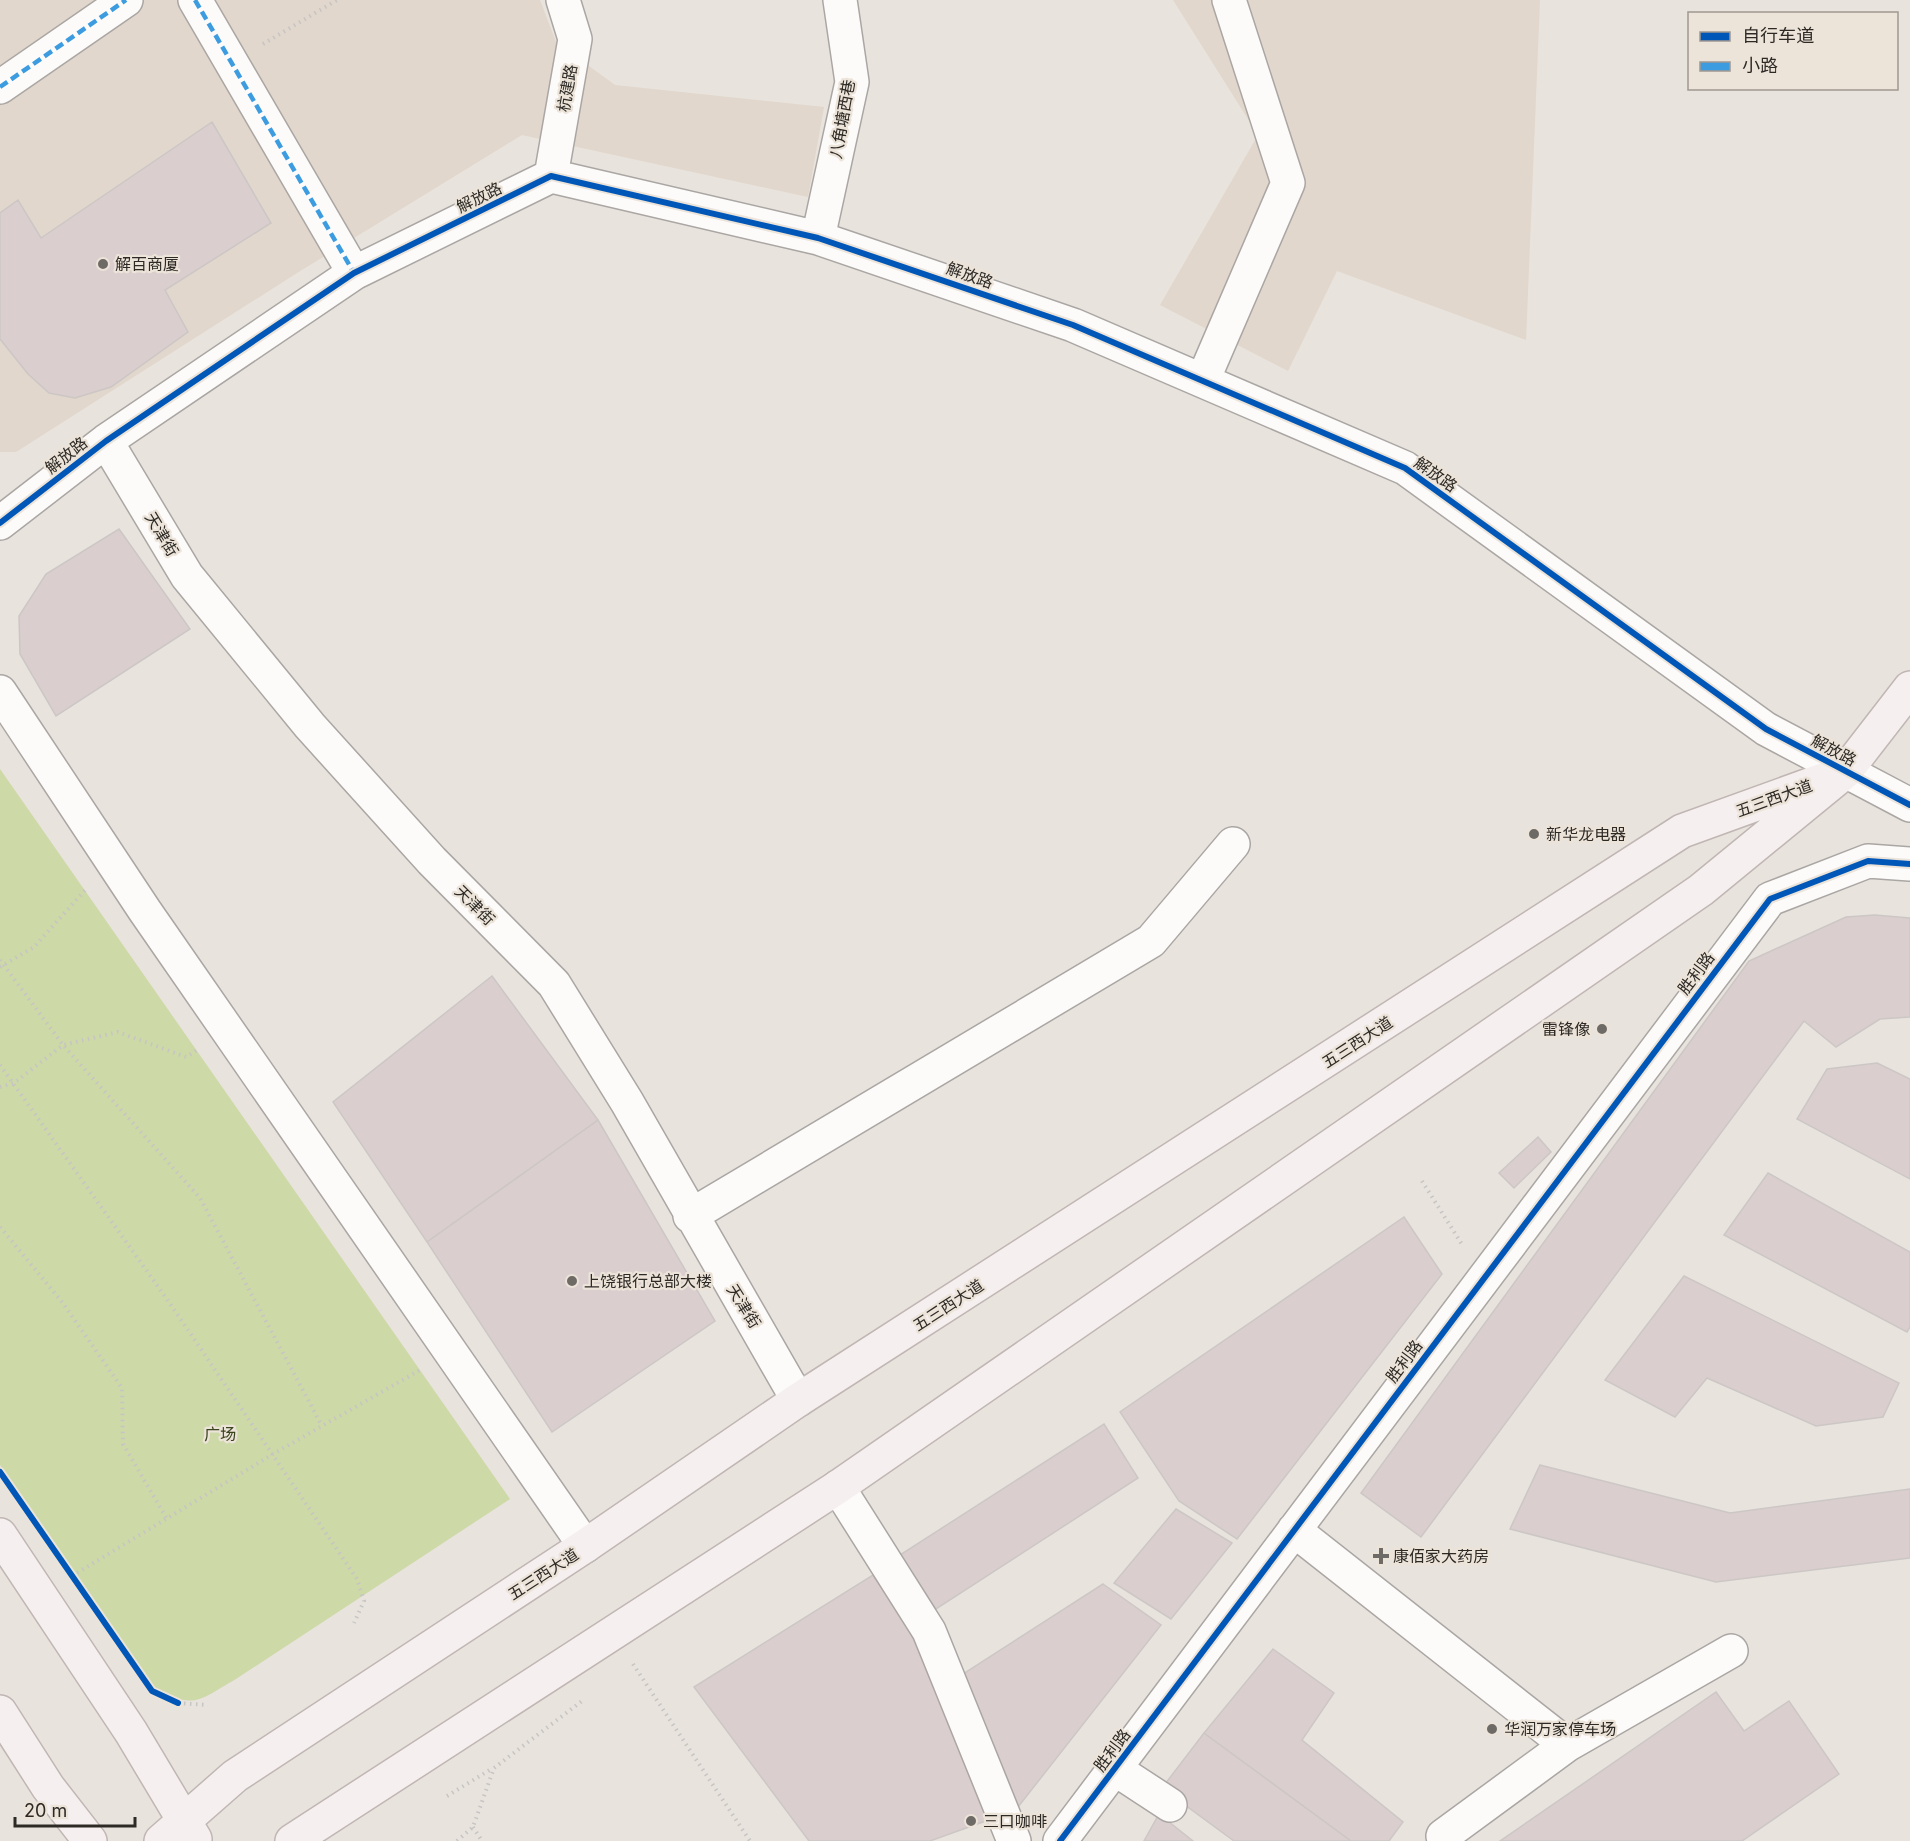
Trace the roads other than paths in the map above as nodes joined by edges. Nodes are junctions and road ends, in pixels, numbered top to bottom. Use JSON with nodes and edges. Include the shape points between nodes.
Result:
{"nodes":[{"id":1,"x":126,"y":0,"type":"edge"},
{"id":2,"x":195,"y":0,"type":"edge"},
{"id":3,"x":563,"y":0,"type":"edge"},
{"id":4,"x":840,"y":0,"type":"edge"},
{"id":5,"x":1229,"y":0,"type":"edge"},
{"id":6,"x":0,"y":87,"type":"edge"},
{"id":7,"x":551,"y":176,"type":"junction"},
{"id":8,"x":818,"y":238,"type":"junction"},
{"id":9,"x":354,"y":273,"type":"junction"},
{"id":10,"x":1203,"y":381,"type":"junction"},
{"id":11,"x":106,"y":441,"type":"junction"},
{"id":12,"x":0,"y":523,"type":"edge"},
{"id":13,"x":1910,"y":688,"type":"edge"},
{"id":14,"x":0,"y":692,"type":"edge"},
{"id":15,"x":1845,"y":772,"type":"junction"},
{"id":16,"x":1910,"y":805,"type":"edge"},
{"id":17,"x":1233,"y":844,"type":"dead end"},
{"id":18,"x":1910,"y":864,"type":"edge"},
{"id":19,"x":690,"y":1216,"type":"junction"},
{"id":20,"x":798,"y":1400,"type":"junction"},
{"id":21,"x":838,"y":1487,"type":"junction"},
{"id":22,"x":1294,"y":1530,"type":"junction"},
{"id":23,"x":0,"y":1535,"type":"edge"},
{"id":24,"x":585,"y":1546,"type":"junction"},
{"id":25,"x":1731,"y":1651,"type":"dead end"},
{"id":26,"x":0,"y":1712,"type":"edge"},
{"id":27,"x":1568,"y":1745,"type":"junction"},
{"id":28,"x":1115,"y":1769,"type":"junction"},
{"id":29,"x":1170,"y":1805,"type":"dead end"},
{"id":30,"x":181,"y":1834,"type":"edge"},
{"id":31,"x":1443,"y":1836,"type":"dead end"},
{"id":32,"x":90,"y":1841,"type":"edge"},
{"id":33,"x":292,"y":1841,"type":"edge"},
{"id":34,"x":1014,"y":1841,"type":"edge"},
{"id":35,"x":1060,"y":1841,"type":"edge"}],
"edges":[{"from":1,"to":6,"type":"street"},
{"from":2,"to":9,"type":"street"},
{"from":3,"to":7,"type":"street","name":"杭建路","via":[[575,39]]},
{"from":4,"to":8,"type":"street","name":"八角塘西巷","via":[[852,82]]},
{"from":5,"to":10,"type":"street","via":[[1288,183]]},
{"from":7,"to":8,"type":"street","name":"解放路"},
{"from":7,"to":9,"type":"street","name":"解放路"},
{"from":8,"to":10,"type":"street","name":"解放路","via":[[1073,324]]},
{"from":9,"to":11,"type":"street","name":"解放路"},
{"from":10,"to":15,"type":"street","name":"解放路","via":[[1405,468],[1766,729]]},
{"from":11,"to":12,"type":"street","name":"解放路"},
{"from":11,"to":19,"type":"street","name":"天津街","via":[[187,576],[295,708],[432,861],[554,984],[627,1102]]},
{"from":13,"to":15,"type":"main road"},
{"from":14,"to":24,"type":"street","via":[[109,857]]},
{"from":15,"to":16,"type":"street","name":"解放路"},
{"from":15,"to":20,"type":"main road","name":"五三西大道","via":[[1682,831]]},
{"from":15,"to":21,"type":"main road","name":"五三西大道","via":[[1701,890]]},
{"from":17,"to":19,"type":"street","via":[[1151,941]]},
{"from":18,"to":22,"type":"street","name":"胜利路","via":[[1868,861],[1770,899]]},
{"from":19,"to":20,"type":"street","name":"天津街"},
{"from":20,"to":24,"type":"main road","name":"五三西大道"},
{"from":21,"to":33,"type":"main road","name":"五三西大道"},
{"from":21,"to":34,"type":"street","via":[[929,1631]]},
{"from":22,"to":27,"type":"street"},
{"from":22,"to":28,"type":"street","name":"胜利路"},
{"from":23,"to":30,"type":"main road","via":[[131,1732]]},
{"from":24,"to":30,"type":"main road","name":"五三西大道","via":[[235,1776]]},
{"from":25,"to":27,"type":"street"},
{"from":26,"to":32,"type":"main road","via":[[48,1787]]},
{"from":27,"to":31,"type":"street"},
{"from":28,"to":29,"type":"street"},
{"from":28,"to":35,"type":"street","name":"胜利路"}]}
